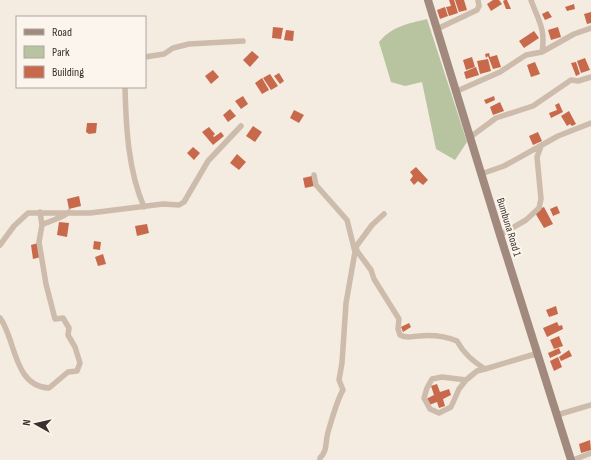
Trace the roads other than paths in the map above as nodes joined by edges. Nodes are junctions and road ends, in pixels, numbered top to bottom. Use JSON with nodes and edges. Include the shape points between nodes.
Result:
{"nodes":[{"id":1,"x":428,"y":0,"type":"edge"},
{"id":2,"x":478,"y":0,"type":"edge"},
{"id":3,"x":531,"y":0,"type":"edge"},
{"id":4,"x":591,"y":28,"type":"edge"},
{"id":5,"x":436,"y":29,"type":"junction"},
{"id":6,"x":243,"y":41,"type":"dead end"},
{"id":7,"x":542,"y":52,"type":"junction"},
{"id":8,"x":146,"y":57,"type":"edge"},
{"id":9,"x":591,"y":77,"type":"edge"},
{"id":10,"x":125,"y":88,"type":"edge"},
{"id":11,"x":455,"y":92,"type":"junction"},
{"id":12,"x":591,"y":123,"type":"edge"},
{"id":13,"x":241,"y":126,"type":"dead end"},
{"id":14,"x":581,"y":127,"type":"junction"},
{"id":15,"x":591,"y":130,"type":"edge"},
{"id":16,"x":470,"y":138,"type":"junction"},
{"id":17,"x":541,"y":146,"type":"junction"},
{"id":18,"x":314,"y":174,"type":"dead end"},
{"id":19,"x":481,"y":174,"type":"junction"},
{"id":20,"x":144,"y":207,"type":"junction"},
{"id":21,"x":40,"y":212,"type":"junction"},
{"id":22,"x":69,"y":212,"type":"junction"},
{"id":23,"x":384,"y":214,"type":"dead end"},
{"id":24,"x":42,"y":225,"type":"junction"},
{"id":25,"x":500,"y":235,"type":"junction"},
{"id":26,"x":0,"y":245,"type":"edge"},
{"id":27,"x":356,"y":246,"type":"junction"},
{"id":28,"x":355,"y":252,"type":"junction"},
{"id":29,"x":0,"y":318,"type":"edge"},
{"id":30,"x":538,"y":357,"type":"junction"},
{"id":31,"x":485,"y":369,"type":"junction"},
{"id":32,"x":466,"y":380,"type":"junction"},
{"id":33,"x":591,"y":405,"type":"edge"},
{"id":34,"x":557,"y":415,"type":"junction"},
{"id":35,"x":591,"y":452,"type":"edge"},
{"id":36,"x":320,"y":460,"type":"edge"},
{"id":37,"x":572,"y":460,"type":"edge"}],
"edges":[{"from":1,"to":5,"type":"main road","name":"Bumbuna Road 1"},
{"from":2,"to":5,"type":"street","via":[[477,10]]},
{"from":3,"to":7,"type":"street","via":[[542,26]]},
{"from":4,"to":7,"type":"street","via":[[574,34]]},
{"from":5,"to":11,"type":"main road","name":"Bumbuna Road 1"},
{"from":6,"to":8,"type":"street","via":[[189,44],[173,48],[164,54]]},
{"from":7,"to":11,"type":"street","via":[[526,55],[500,72]]},
{"from":9,"to":16,"type":"street","via":[[571,80],[533,106],[496,118]]},
{"from":10,"to":20,"type":"street","via":[[129,150]]},
{"from":11,"to":16,"type":"main road","name":"Bumbuna Road 1"},
{"from":12,"to":14,"type":"street"},
{"from":13,"to":20,"type":"street","via":[[208,161],[184,202],[179,205]]},
{"from":14,"to":15,"type":"street"},
{"from":14,"to":17,"type":"street"},
{"from":16,"to":19,"type":"main road","name":"Bumbuna Road 1"},
{"from":17,"to":19,"type":"street","via":[[504,166]]},
{"from":17,"to":25,"type":"street","via":[[537,157],[541,199],[539,208],[526,220]]},
{"from":18,"to":28,"type":"street","via":[[316,185],[347,220]]},
{"from":19,"to":25,"type":"main road","name":"Bumbuna Road 1"},
{"from":20,"to":22,"type":"street","via":[[90,213]]},
{"from":21,"to":22,"type":"street"},
{"from":21,"to":24,"type":"street"},
{"from":21,"to":26,"type":"street","via":[[28,213]]},
{"from":22,"to":24,"type":"street"},
{"from":23,"to":27,"type":"street"},
{"from":24,"to":29,"type":"street","via":[[39,242],[46,284],[55,319],[62,318],[69,328],[68,335],[80,363],[77,371],[68,372],[50,388],[36,385],[19,366],[16,352]]},
{"from":25,"to":30,"type":"main road","name":"Bumbuna Road 1"},
{"from":27,"to":28,"type":"street"},
{"from":27,"to":31,"type":"street","via":[[399,319],[400,335],[406,338],[448,337],[457,341],[470,359]]},
{"from":28,"to":36,"type":"street","via":[[346,303],[339,380],[343,390],[338,397],[325,452]]},
{"from":30,"to":31,"type":"street","via":[[535,354]]},
{"from":30,"to":34,"type":"main road","name":"Bumbuna Road 1"},
{"from":31,"to":32,"type":"street","via":[[477,371]]},
{"from":32,"to":32,"type":"street","via":[[451,407],[439,413],[430,409],[424,398],[432,379],[442,377]]},
{"from":33,"to":34,"type":"street"},
{"from":34,"to":37,"type":"main road","name":"Bumbuna Road 1"},
{"from":35,"to":37,"type":"street"}]}
